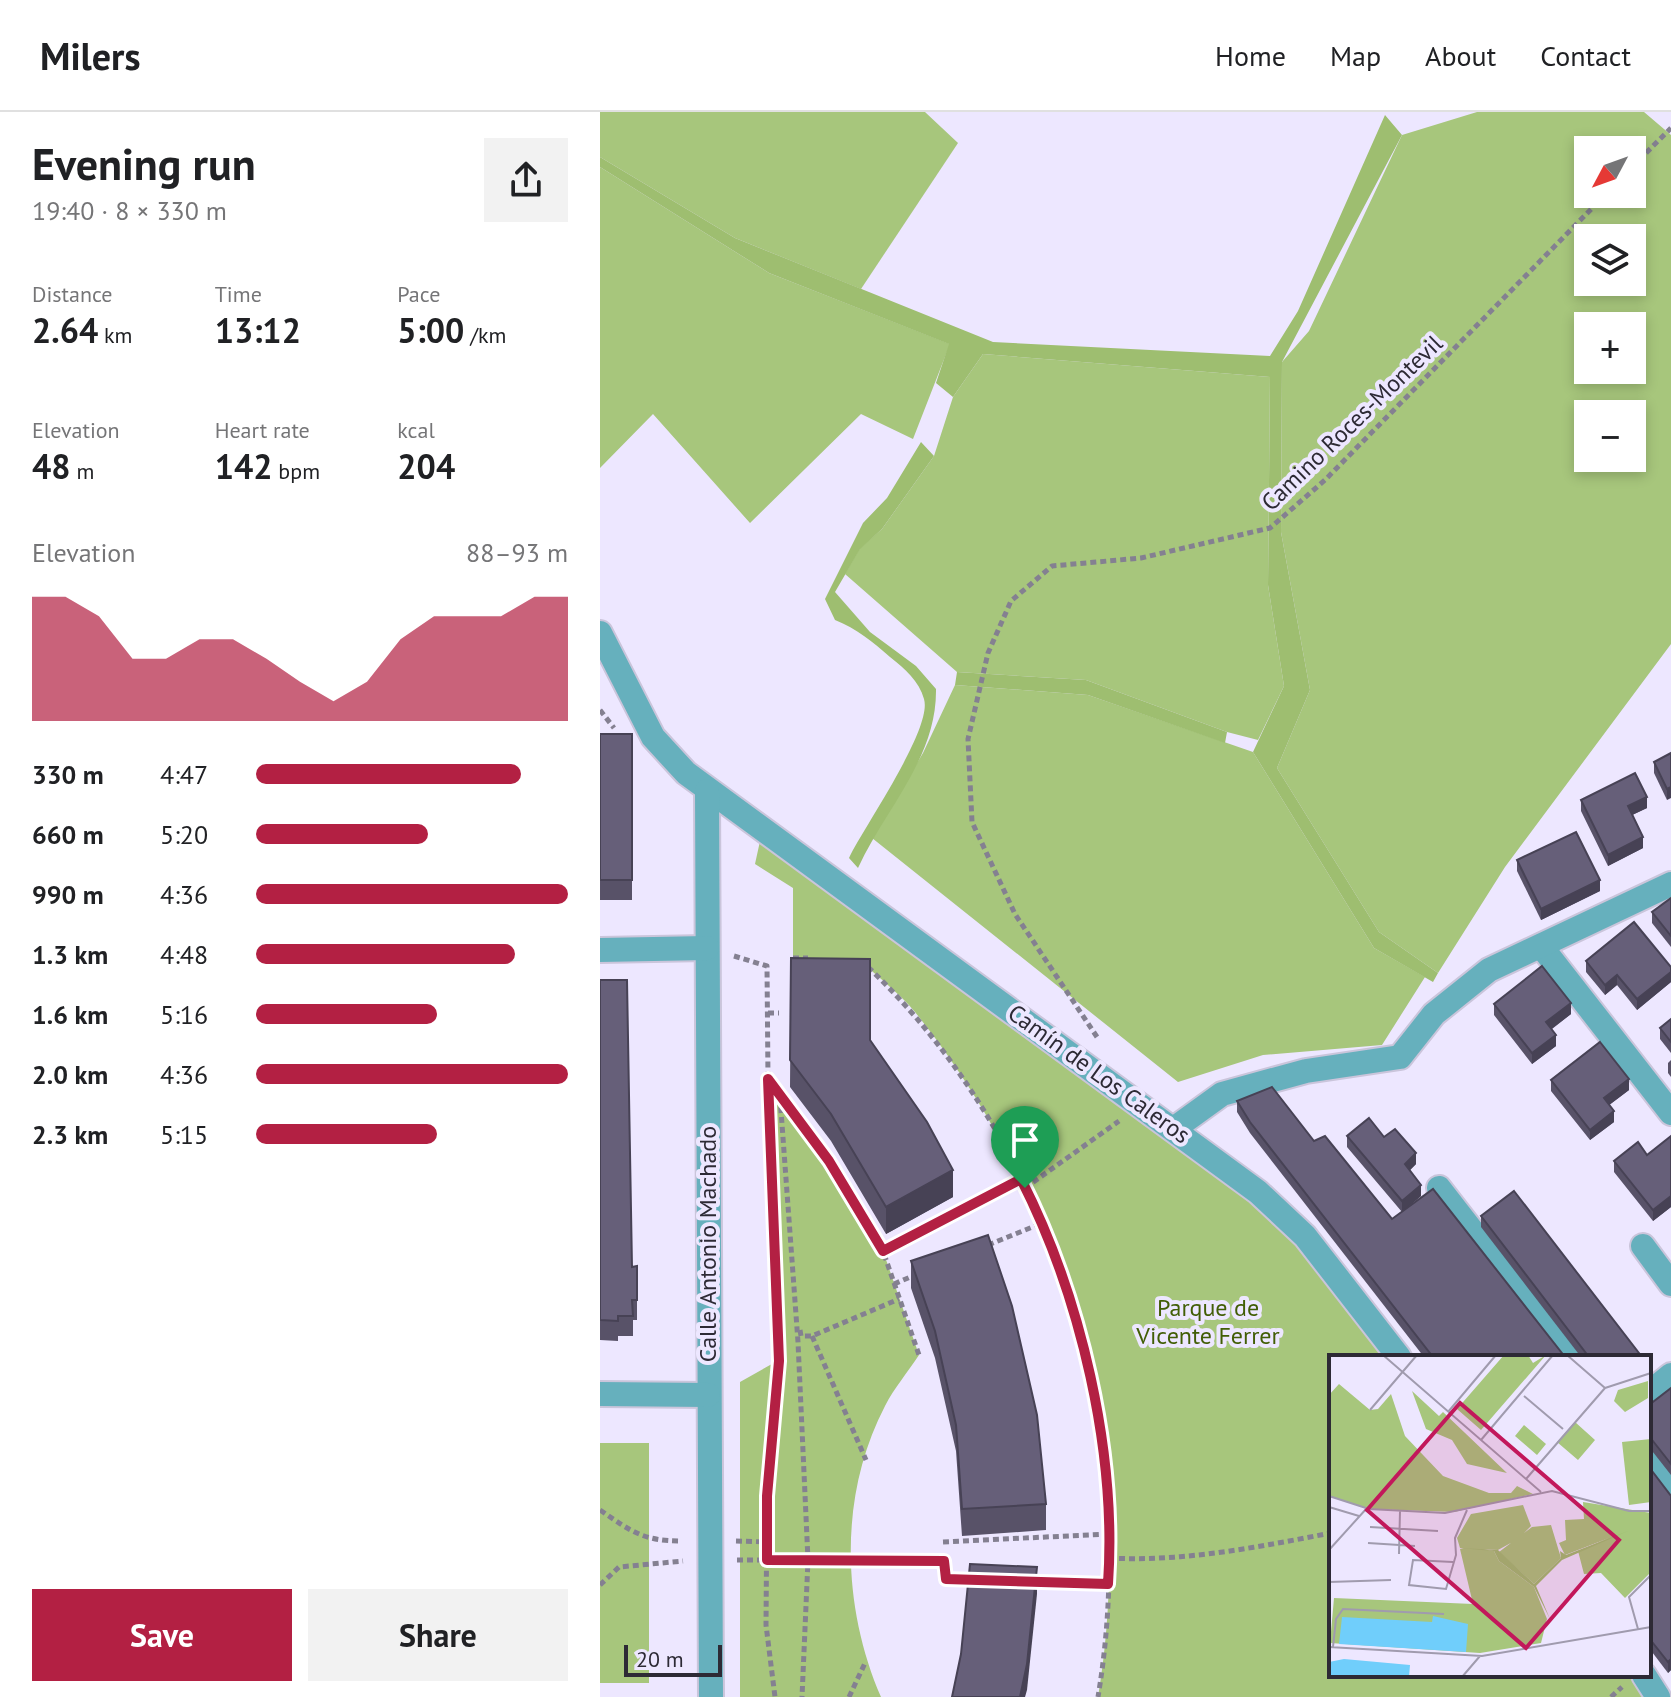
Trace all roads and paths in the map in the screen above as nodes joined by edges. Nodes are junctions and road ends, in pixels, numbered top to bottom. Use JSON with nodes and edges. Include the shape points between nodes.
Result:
{"nodes":[{"id":1,"x":1671,"y":128,"type":"edge"},
{"id":2,"x":1646,"y":153,"type":"edge"},
{"id":3,"x":1592,"y":208,"type":"edge"},
{"id":4,"x":600,"y":633,"type":"edge"},
{"id":5,"x":707,"y":791,"type":"junction"},
{"id":6,"x":1671,"y":884,"type":"edge"},
{"id":7,"x":1541,"y":946,"type":"junction"},
{"id":8,"x":707,"y":948,"type":"junction"},
{"id":9,"x":600,"y":950,"type":"edge"},
{"id":10,"x":793,"y":958,"type":"edge"},
{"id":11,"x":821,"y":959,"type":"edge"},
{"id":12,"x":753,"y":961,"type":"dead end"},
{"id":13,"x":862,"y":962,"type":"edge"},
{"id":14,"x":768,"y":1013,"type":"junction"},
{"id":15,"x":779,"y":1013,"type":"dead end"},
{"id":16,"x":1100,"y":1041,"type":"dead end"},
{"id":17,"x":768,"y":1079,"type":"junction"},
{"id":18,"x":780,"y":1097,"type":"junction"},
{"id":19,"x":1142,"y":1104,"type":"junction"},
{"id":20,"x":1671,"y":1113,"type":"edge"},
{"id":21,"x":1175,"y":1128,"type":"junction"},
{"id":22,"x":1021,"y":1179,"type":"junction"},
{"id":23,"x":1025,"y":1188,"type":"junction"},
{"id":24,"x":1439,"y":1188,"type":"dead end"},
{"id":25,"x":1040,"y":1224,"type":"junction"},
{"id":26,"x":1643,"y":1246,"type":"dead end"},
{"id":27,"x":981,"y":1248,"type":"edge"},
{"id":28,"x":883,"y":1251,"type":"junction"},
{"id":29,"x":923,"y":1272,"type":"edge"},
{"id":30,"x":894,"y":1284,"type":"junction"},
{"id":31,"x":1671,"y":1284,"type":"edge"},
{"id":32,"x":899,"y":1299,"type":"junction"},
{"id":33,"x":796,"y":1313,"type":"junction"},
{"id":34,"x":812,"y":1336,"type":"junction"},
{"id":35,"x":919,"y":1355,"type":"dead end"},
{"id":36,"x":1397,"y":1355,"type":"edge"},
{"id":37,"x":1568,"y":1355,"type":"edge"},
{"id":38,"x":1671,"y":1375,"type":"edge"},
{"id":39,"x":1651,"y":1391,"type":"edge"},
{"id":40,"x":600,"y":1394,"type":"edge"},
{"id":41,"x":708,"y":1395,"type":"junction"},
{"id":42,"x":866,"y":1460,"type":"dead end"},
{"id":43,"x":1651,"y":1463,"type":"edge"},
{"id":44,"x":1671,"y":1488,"type":"edge"},
{"id":45,"x":1329,"y":1533,"type":"edge"},
{"id":46,"x":1108,"y":1534,"type":"junction"},
{"id":47,"x":943,"y":1542,"type":"dead end"},
{"id":48,"x":1109,"y":1558,"type":"junction"},
{"id":49,"x":709,"y":1560,"type":"junction"},
{"id":50,"x":767,"y":1560,"type":"junction"},
{"id":51,"x":808,"y":1560,"type":"junction"},
{"id":52,"x":990,"y":1580,"type":"edge"},
{"id":53,"x":1019,"y":1581,"type":"edge"},
{"id":54,"x":1108,"y":1584,"type":"junction"},
{"id":55,"x":600,"y":1585,"type":"edge"},
{"id":56,"x":866,"y":1661,"type":"dead end"},
{"id":57,"x":1645,"y":1677,"type":"edge"},
{"id":58,"x":711,"y":1697,"type":"edge"},
{"id":59,"x":775,"y":1697,"type":"edge"},
{"id":60,"x":802,"y":1697,"type":"edge"},
{"id":61,"x":849,"y":1697,"type":"edge"},
{"id":62,"x":1098,"y":1697,"type":"edge"},
{"id":63,"x":1658,"y":1697,"type":"edge"}],
"edges":[{"from":1,"to":2,"type":"path"},
{"from":3,"to":16,"type":"path","name":"Camino Roces-Montevil","via":[[1325,480],[1270,528],[1141,558],[1052,566],[1011,601],[988,653],[968,739],[972,822],[1015,914]]},
{"from":4,"to":5,"type":"street","name":"Camín de Los Caleros","via":[[653,737]]},
{"from":5,"to":8,"type":"street","name":"Calle Antonio Machado"},
{"from":5,"to":19,"type":"street","name":"Camín de Los Caleros"},
{"from":6,"to":7,"type":"street"},
{"from":7,"to":20,"type":"street"},
{"from":7,"to":21,"type":"street","via":[[1489,970],[1434,1014],[1400,1057],[1306,1071],[1222,1094]]},
{"from":8,"to":9,"type":"street"},
{"from":8,"to":41,"type":"street","name":"Calle Antonio Machado"},
{"from":10,"to":11,"type":"path"},
{"from":12,"to":14,"type":"path","via":[[767,966]]},
{"from":13,"to":22,"type":"path","via":[[913,1010],[971,1088]]},
{"from":14,"to":15,"type":"path"},
{"from":14,"to":17,"type":"path"},
{"from":17,"to":18,"type":"path"},
{"from":17,"to":50,"type":"path","via":[[779,1361]]},
{"from":18,"to":28,"type":"path","via":[[829,1161]]},
{"from":18,"to":33,"type":"path"},
{"from":19,"to":21,"type":"street","name":"Camín de Los Caleros"},
{"from":19,"to":23,"type":"path"},
{"from":21,"to":36,"type":"street","name":"Camín de Los Caleros","via":[[1305,1236]]},
{"from":22,"to":23,"type":"path"},
{"from":22,"to":28,"type":"path"},
{"from":23,"to":25,"type":"path"},
{"from":24,"to":37,"type":"street"},
{"from":25,"to":27,"type":"path"},
{"from":25,"to":46,"type":"path","via":[[1068,1292],[1102,1433]]},
{"from":26,"to":31,"type":"street"},
{"from":28,"to":30,"type":"path"},
{"from":29,"to":30,"type":"path"},
{"from":30,"to":32,"type":"path"},
{"from":32,"to":34,"type":"path"},
{"from":32,"to":35,"type":"path"},
{"from":33,"to":34,"type":"path","via":[[801,1336]]},
{"from":33,"to":51,"type":"path"},
{"from":34,"to":42,"type":"path"},
{"from":38,"to":39,"type":"street"},
{"from":40,"to":41,"type":"street"},
{"from":41,"to":49,"type":"street","name":"Calle Antonio Machado"},
{"from":43,"to":44,"type":"street"},
{"from":45,"to":48,"type":"path","via":[[1170,1558]]},
{"from":46,"to":47,"type":"path"},
{"from":46,"to":48,"type":"path"},
{"from":48,"to":54,"type":"path"},
{"from":49,"to":50,"type":"path"},
{"from":49,"to":55,"type":"path","via":[[619,1567]]},
{"from":49,"to":58,"type":"street","name":"Calle Antonio Machado"},
{"from":50,"to":51,"type":"path"},
{"from":50,"to":59,"type":"path","via":[[766,1625]]},
{"from":51,"to":52,"type":"path","via":[[944,1561],[946,1579]]},
{"from":51,"to":60,"type":"path"},
{"from":53,"to":54,"type":"path"},
{"from":54,"to":62,"type":"path"},
{"from":56,"to":61,"type":"path"},
{"from":57,"to":63,"type":"street"}]}
